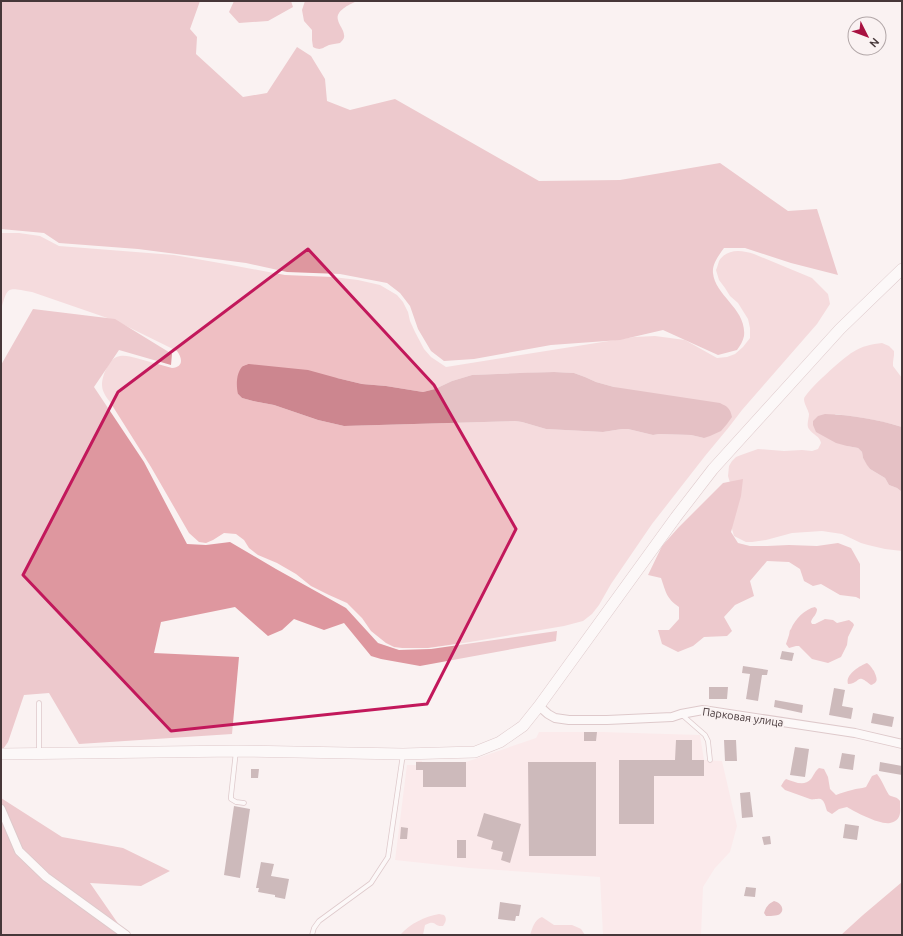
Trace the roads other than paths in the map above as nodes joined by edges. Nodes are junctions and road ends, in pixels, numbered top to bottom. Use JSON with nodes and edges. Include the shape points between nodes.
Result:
{"nodes":[{"id":1,"x":902,"y":269,"type":"edge"},
{"id":2,"x":39,"y":703,"type":"dead end"},
{"id":3,"x":539,"y":706,"type":"junction"},
{"id":4,"x":681,"y":714,"type":"junction"},
{"id":5,"x":902,"y":744,"type":"edge"},
{"id":6,"x":236,"y":751,"type":"junction"},
{"id":7,"x":39,"y":752,"type":"junction"},
{"id":8,"x":1,"y":754,"type":"edge"},
{"id":9,"x":403,"y":754,"type":"junction"},
{"id":10,"x":710,"y":760,"type":"dead end"},
{"id":11,"x":244,"y":802,"type":"dead end"},
{"id":12,"x":1,"y":809,"type":"edge"},
{"id":13,"x":126,"y":935,"type":"edge"},
{"id":14,"x":312,"y":935,"type":"edge"}],
"edges":[{"from":1,"to":3,"type":"street","via":[[840,329],[713,469]]},
{"from":2,"to":7,"type":"lane"},
{"from":3,"to":4,"type":"street","name":"Парковая улица","via":[[555,718],[569,720],[672,717]]},
{"from":3,"to":9,"type":"street","via":[[523,726],[500,742],[475,752]]},
{"from":4,"to":5,"type":"street","name":"Парковая улица","via":[[703,710],[855,733]]},
{"from":4,"to":10,"type":"lane","via":[[705,735]]},
{"from":6,"to":7,"type":"street"},
{"from":6,"to":9,"type":"street"},
{"from":6,"to":11,"type":"lane","via":[[231,799]]},
{"from":7,"to":8,"type":"street"},
{"from":9,"to":14,"type":"lane","via":[[388,857],[372,884],[319,921]]},
{"from":12,"to":13,"type":"street","via":[[19,851],[46,877]]}]}
